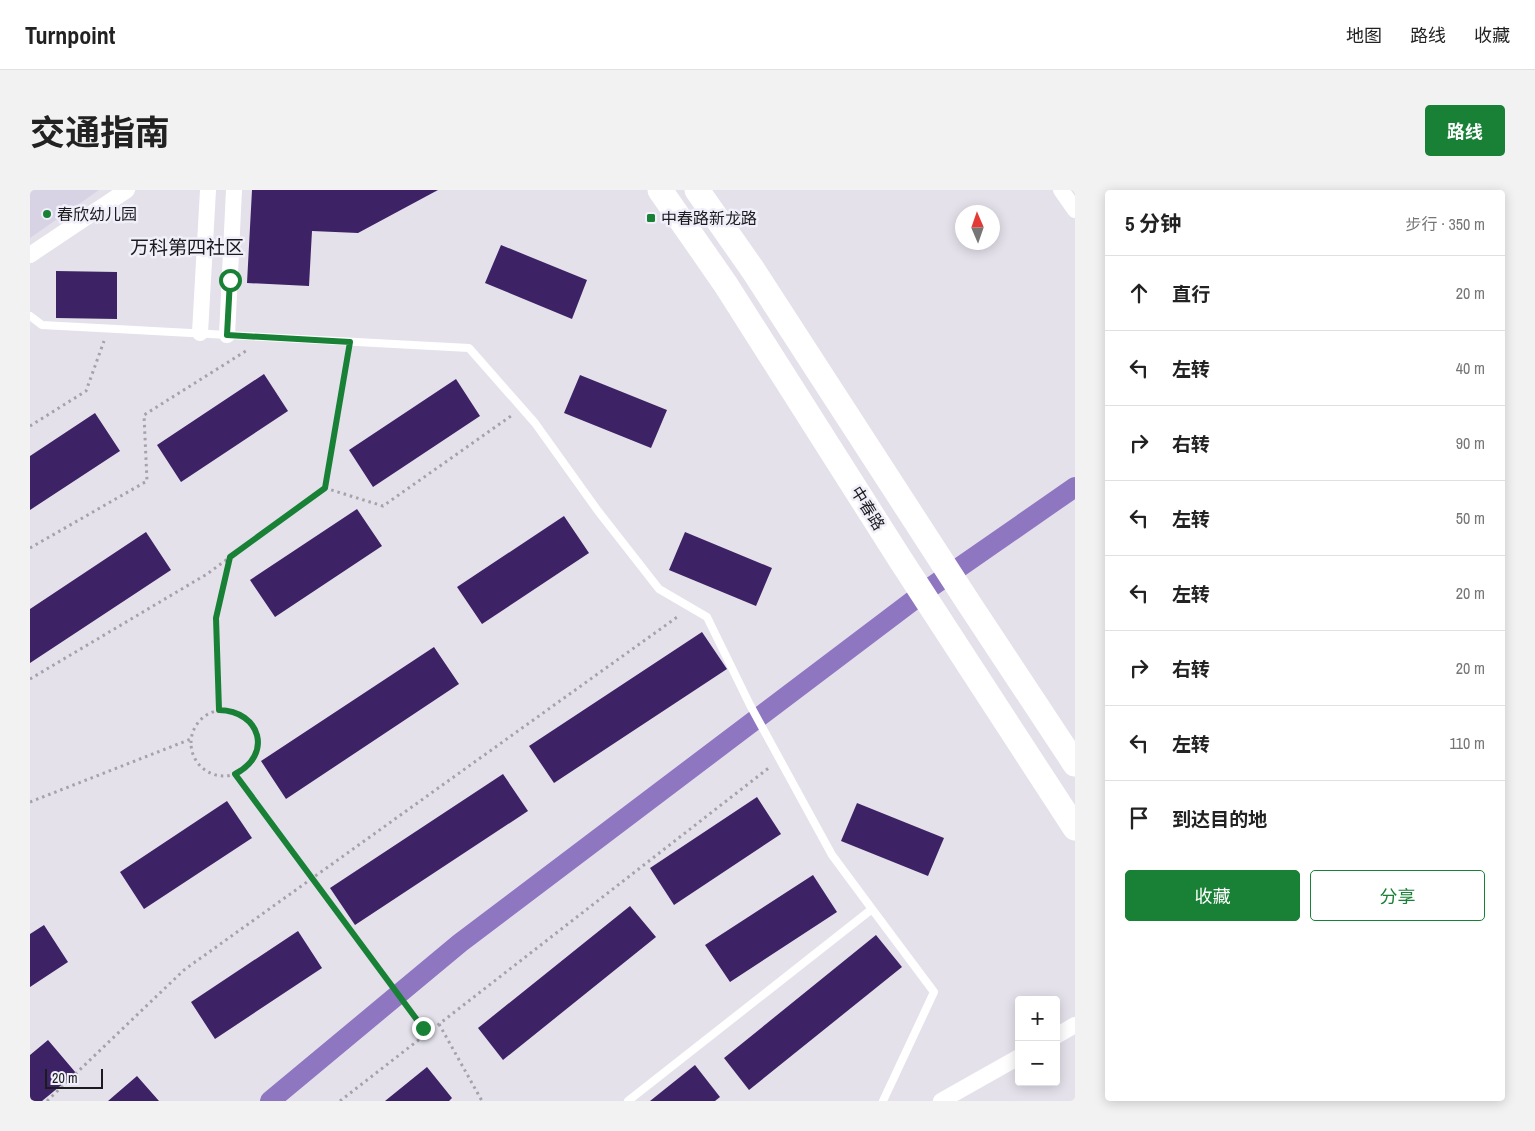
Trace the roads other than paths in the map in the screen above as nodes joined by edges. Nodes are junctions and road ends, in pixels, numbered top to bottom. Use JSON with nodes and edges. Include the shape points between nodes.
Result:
{"nodes":[{"id":1,"x":128,"y":190,"type":"edge"},
{"id":2,"x":208,"y":190,"type":"edge"},
{"id":3,"x":234,"y":190,"type":"edge"},
{"id":4,"x":660,"y":190,"type":"edge"},
{"id":5,"x":697,"y":190,"type":"edge"},
{"id":6,"x":1061,"y":190,"type":"edge"},
{"id":7,"x":1075,"y":210,"type":"edge"},
{"id":8,"x":30,"y":255,"type":"edge"},
{"id":9,"x":203,"y":279,"type":"junction"},
{"id":10,"x":230,"y":280,"type":"junction"},
{"id":11,"x":30,"y":316,"type":"edge"},
{"id":12,"x":200,"y":333,"type":"junction"},
{"id":13,"x":227,"y":335,"type":"junction"},
{"id":14,"x":1075,"y":764,"type":"edge"},
{"id":15,"x":1075,"y":828,"type":"edge"},
{"id":16,"x":872,"y":909,"type":"junction"},
{"id":17,"x":1075,"y":1026,"type":"edge"},
{"id":18,"x":1060,"y":1034,"type":"edge"},
{"id":19,"x":1015,"y":1059,"type":"edge"},
{"id":20,"x":944,"y":1100,"type":"edge"},
{"id":21,"x":628,"y":1101,"type":"edge"},
{"id":22,"x":883,"y":1101,"type":"edge"}],
"edges":[{"from":1,"to":8,"type":"street"},
{"from":2,"to":9,"type":"street"},
{"from":3,"to":10,"type":"street"},
{"from":4,"to":15,"type":"main road","name":"中春路","via":[[726,285]]},
{"from":5,"to":14,"type":"main road","name":"中春路","via":[[754,270]]},
{"from":6,"to":7,"type":"street"},
{"from":9,"to":10,"type":"street"},
{"from":9,"to":12,"type":"street"},
{"from":10,"to":13,"type":"street"},
{"from":11,"to":12,"type":"lane","via":[[42,325]]},
{"from":12,"to":13,"type":"lane"},
{"from":13,"to":16,"type":"lane","via":[[469,348],[535,423],[659,589],[707,616],[750,705],[832,855]]},
{"from":16,"to":21,"type":"lane"},
{"from":16,"to":22,"type":"lane","via":[[934,992]]},
{"from":17,"to":18,"type":"street"},
{"from":19,"to":20,"type":"street"}]}
